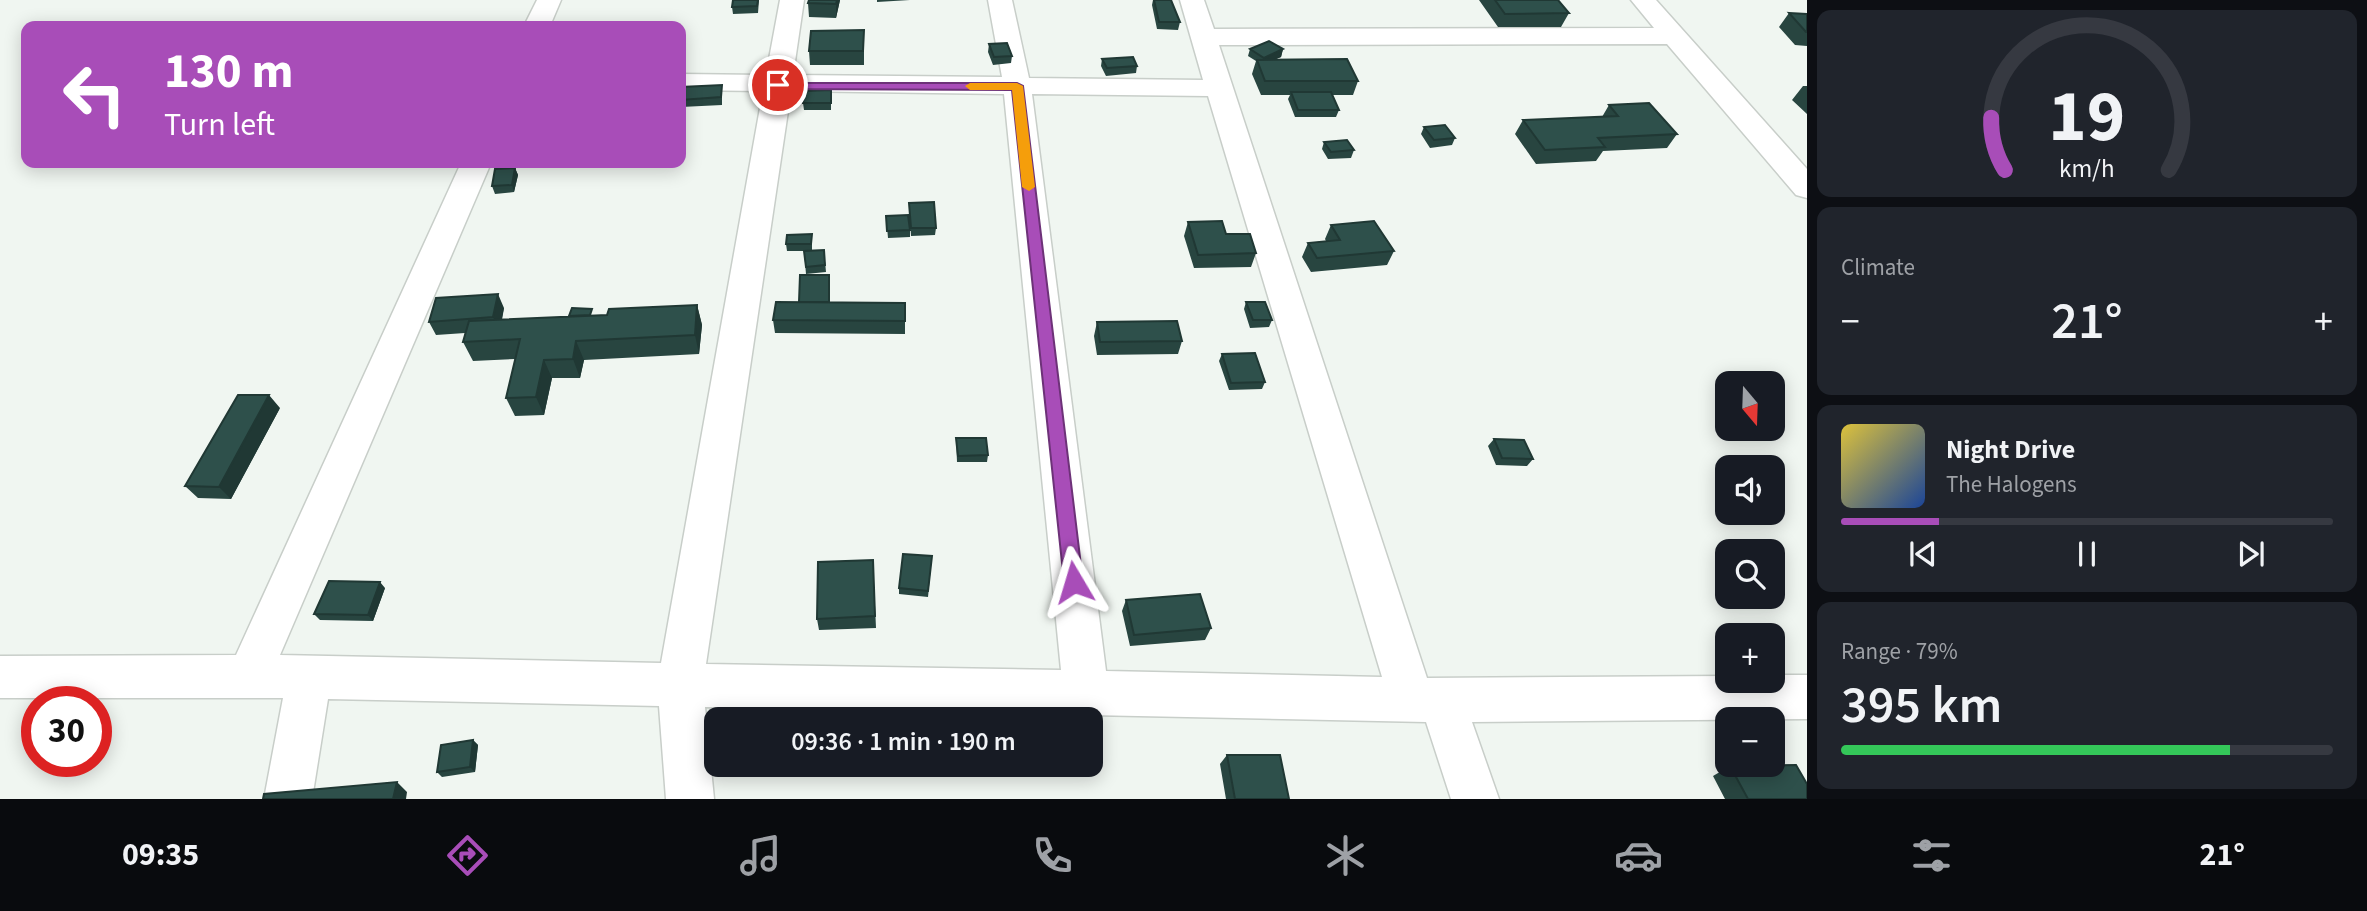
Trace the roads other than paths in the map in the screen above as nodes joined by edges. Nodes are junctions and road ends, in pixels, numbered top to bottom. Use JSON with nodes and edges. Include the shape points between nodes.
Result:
{"nodes":[{"id":1,"x":548,"y":0,"type":"edge"},
{"id":2,"x":792,"y":0,"type":"edge"},
{"id":3,"x":1000,"y":0,"type":"edge"},
{"id":4,"x":1192,"y":0,"type":"edge"},
{"id":5,"x":1643,"y":0,"type":"edge"},
{"id":6,"x":539,"y":21,"type":"edge"},
{"id":7,"x":1674,"y":36,"type":"junction"},
{"id":8,"x":1204,"y":37,"type":"junction"},
{"id":9,"x":686,"y":82,"type":"edge"},
{"id":10,"x":778,"y":85,"type":"junction"},
{"id":11,"x":1017,"y":86,"type":"junction"},
{"id":12,"x":1220,"y":88,"type":"junction"},
{"id":13,"x":1777,"y":154,"type":"junction"},
{"id":14,"x":1807,"y":154,"type":"edge"},
{"id":15,"x":474,"y":168,"type":"edge"},
{"id":16,"x":1807,"y":188,"type":"edge"},
{"id":17,"x":249,"y":676,"type":"junction"},
{"id":18,"x":0,"y":677,"type":"edge"},
{"id":19,"x":309,"y":677,"type":"junction"},
{"id":20,"x":680,"y":684,"type":"junction"},
{"id":21,"x":1086,"y":693,"type":"junction"},
{"id":22,"x":1807,"y":697,"type":"edge"},
{"id":23,"x":1426,"y":700,"type":"junction"},
{"id":24,"x":288,"y":799,"type":"edge"},
{"id":25,"x":690,"y":799,"type":"edge"},
{"id":26,"x":1475,"y":799,"type":"edge"}],
"edges":[{"from":1,"to":6,"type":"street"},
{"from":2,"to":10,"type":"street"},
{"from":3,"to":11,"type":"street"},
{"from":4,"to":8,"type":"street"},
{"from":5,"to":7,"type":"street"},
{"from":7,"to":8,"type":"street"},
{"from":7,"to":13,"type":"street"},
{"from":8,"to":12,"type":"street"},
{"from":9,"to":10,"type":"street"},
{"from":10,"to":11,"type":"street"},
{"from":10,"to":20,"type":"street"},
{"from":11,"to":12,"type":"street"},
{"from":11,"to":21,"type":"street"},
{"from":12,"to":23,"type":"street"},
{"from":13,"to":14,"type":"street"},
{"from":13,"to":16,"type":"street"},
{"from":15,"to":17,"type":"street"},
{"from":17,"to":18,"type":"street"},
{"from":17,"to":19,"type":"street"},
{"from":19,"to":20,"type":"street"},
{"from":19,"to":24,"type":"street"},
{"from":20,"to":21,"type":"street"},
{"from":20,"to":25,"type":"street"},
{"from":21,"to":23,"type":"street"},
{"from":22,"to":23,"type":"street"},
{"from":23,"to":26,"type":"street"}]}
